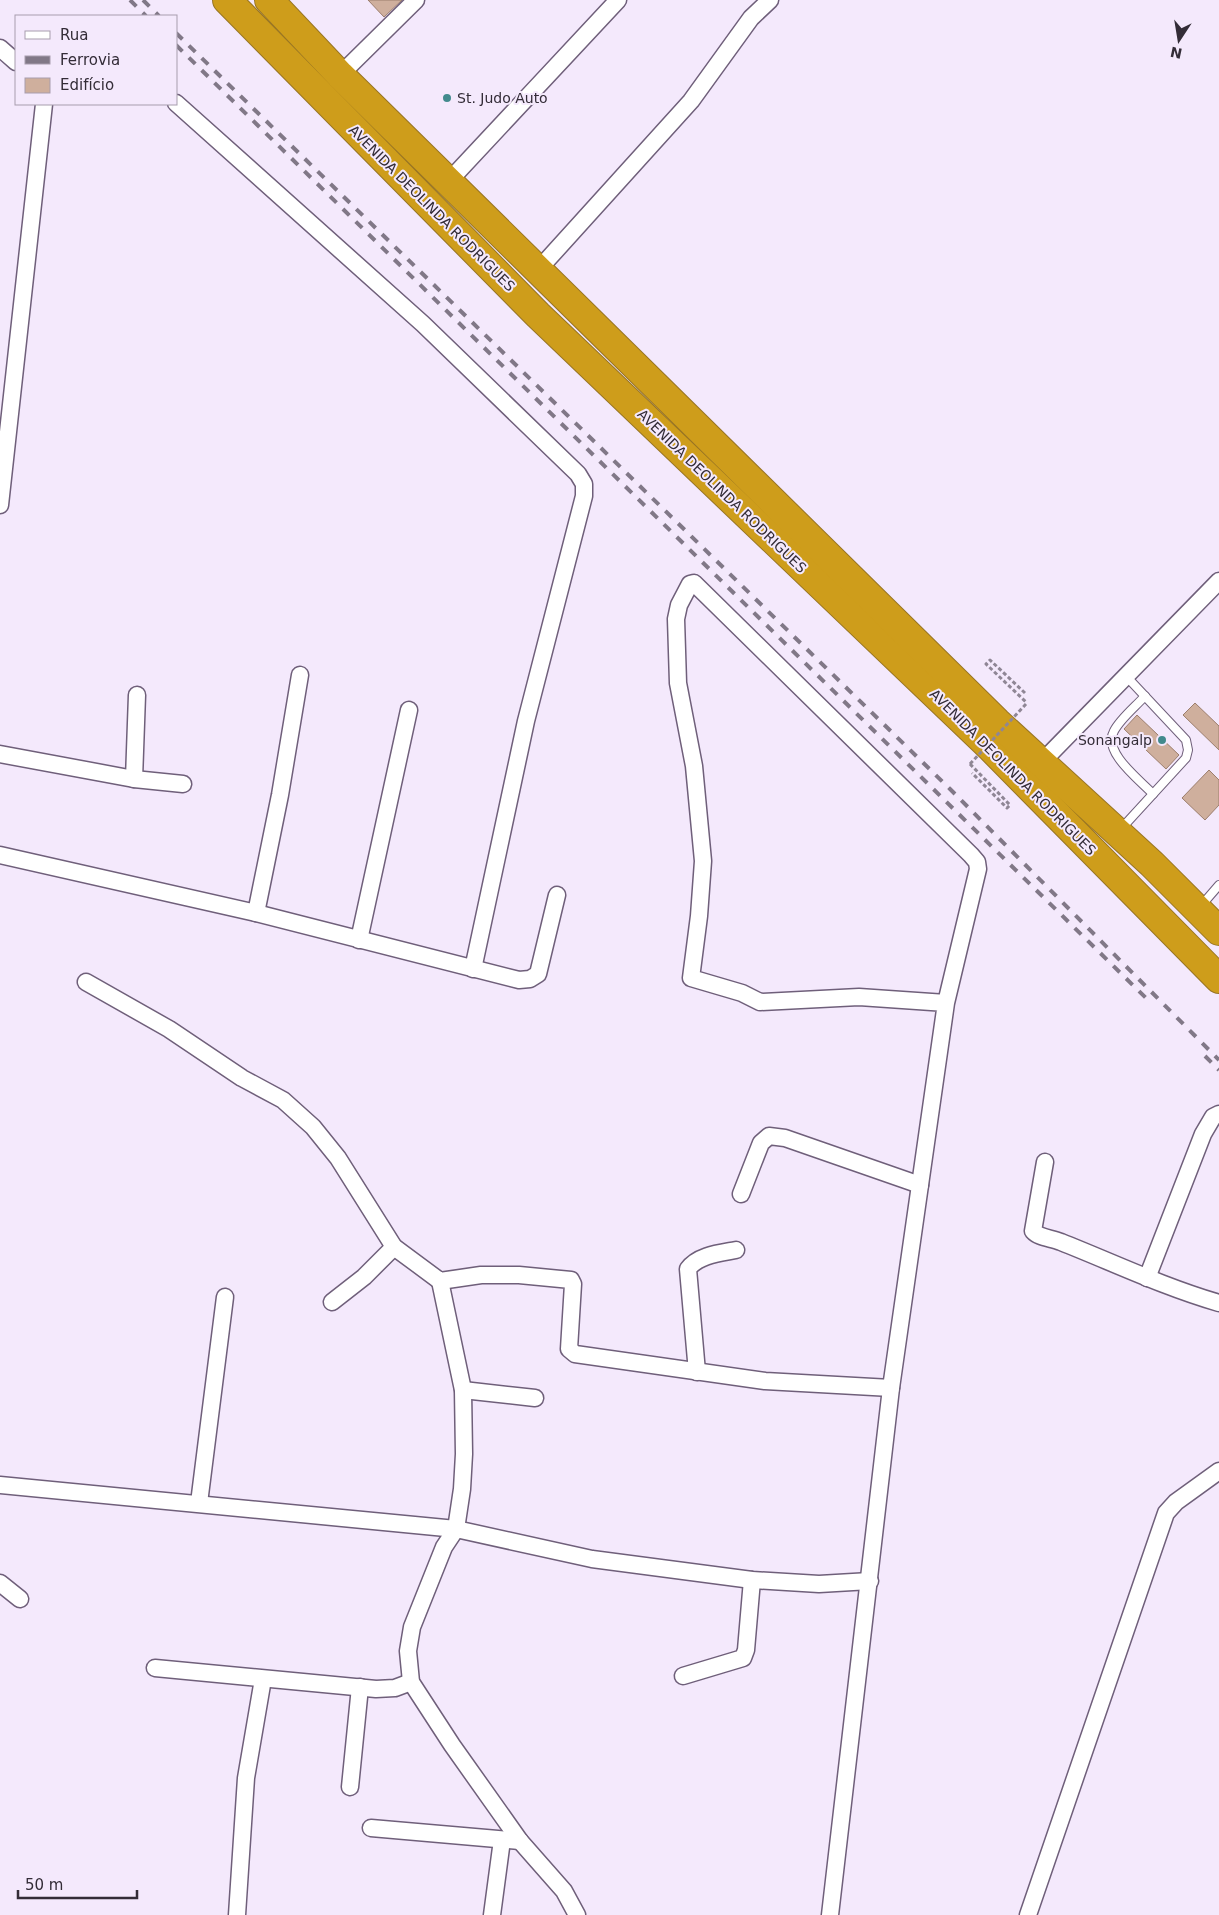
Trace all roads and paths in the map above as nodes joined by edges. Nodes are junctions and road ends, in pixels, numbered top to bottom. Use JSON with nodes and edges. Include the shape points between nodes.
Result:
{"nodes":[{"id":1,"x":227,"y":0,"type":"edge"},
{"id":2,"x":269,"y":0,"type":"edge"},
{"id":3,"x":416,"y":0,"type":"edge"},
{"id":4,"x":618,"y":0,"type":"edge"},
{"id":5,"x":770,"y":0,"type":"edge"},
{"id":6,"x":0,"y":48,"type":"edge"},
{"id":7,"x":15,"y":61,"type":"edge"},
{"id":8,"x":340,"y":75,"type":"junction"},
{"id":9,"x":44,"y":105,"type":"edge"},
{"id":10,"x":178,"y":105,"type":"edge"},
{"id":11,"x":449,"y":181,"type":"junction"},
{"id":12,"x":539,"y":269,"type":"junction"},
{"id":13,"x":1,"y":488,"type":"edge"},
{"id":14,"x":0,"y":506,"type":"edge"},
{"id":15,"x":1219,"y":581,"type":"edge"},
{"id":16,"x":300,"y":675,"type":"dead end"},
{"id":17,"x":1126,"y":676,"type":"junction"},
{"id":18,"x":1025,"y":693,"type":"dead end"},
{"id":19,"x":137,"y":695,"type":"dead end"},
{"id":20,"x":1145,"y":696,"type":"junction"},
{"id":21,"x":409,"y":710,"type":"dead end"},
{"id":22,"x":0,"y":754,"type":"edge"},
{"id":23,"x":1040,"y":764,"type":"junction"},
{"id":24,"x":972,"y":773,"type":"dead end"},
{"id":25,"x":134,"y":779,"type":"junction"},
{"id":26,"x":183,"y":784,"type":"dead end"},
{"id":27,"x":1153,"y":794,"type":"junction"},
{"id":28,"x":1117,"y":833,"type":"junction"},
{"id":29,"x":0,"y":855,"type":"edge"},
{"id":30,"x":1219,"y":885,"type":"edge"},
{"id":31,"x":557,"y":895,"type":"dead end"},
{"id":32,"x":1198,"y":910,"type":"junction"},
{"id":33,"x":256,"y":913,"type":"junction"},
{"id":34,"x":1219,"y":931,"type":"edge"},
{"id":35,"x":359,"y":940,"type":"junction"},
{"id":36,"x":473,"y":969,"type":"junction"},
{"id":37,"x":1219,"y":979,"type":"edge"},
{"id":38,"x":86,"y":982,"type":"dead end"},
{"id":39,"x":946,"y":1003,"type":"junction"},
{"id":40,"x":1219,"y":1114,"type":"edge"},
{"id":41,"x":1045,"y":1162,"type":"dead end"},
{"id":42,"x":920,"y":1185,"type":"junction"},
{"id":43,"x":741,"y":1194,"type":"dead end"},
{"id":44,"x":394,"y":1247,"type":"junction"},
{"id":45,"x":736,"y":1250,"type":"dead end"},
{"id":46,"x":1147,"y":1278,"type":"junction"},
{"id":47,"x":440,"y":1281,"type":"junction"},
{"id":48,"x":225,"y":1297,"type":"dead end"},
{"id":49,"x":332,"y":1302,"type":"dead end"},
{"id":50,"x":1219,"y":1304,"type":"edge"},
{"id":51,"x":697,"y":1372,"type":"junction"},
{"id":52,"x":891,"y":1388,"type":"junction"},
{"id":53,"x":463,"y":1390,"type":"junction"},
{"id":54,"x":534,"y":1398,"type":"dead end"},
{"id":55,"x":1219,"y":1472,"type":"edge"},
{"id":56,"x":0,"y":1485,"type":"edge"},
{"id":57,"x":199,"y":1503,"type":"junction"},
{"id":58,"x":456,"y":1529,"type":"junction"},
{"id":59,"x":752,"y":1580,"type":"junction"},
{"id":60,"x":870,"y":1581,"type":"junction"},
{"id":61,"x":0,"y":1583,"type":"edge"},
{"id":62,"x":20,"y":1599,"type":"dead end"},
{"id":63,"x":155,"y":1668,"type":"dead end"},
{"id":64,"x":683,"y":1676,"type":"dead end"},
{"id":65,"x":263,"y":1679,"type":"junction"},
{"id":66,"x":411,"y":1682,"type":"junction"},
{"id":67,"x":360,"y":1687,"type":"junction"},
{"id":68,"x":350,"y":1787,"type":"dead end"},
{"id":69,"x":371,"y":1828,"type":"dead end"},
{"id":70,"x":502,"y":1840,"type":"junction"},
{"id":71,"x":520,"y":1841,"type":"junction"},
{"id":72,"x":236,"y":1915,"type":"edge"},
{"id":73,"x":492,"y":1915,"type":"edge"},
{"id":74,"x":578,"y":1915,"type":"edge"},
{"id":75,"x":830,"y":1915,"type":"edge"},
{"id":76,"x":1028,"y":1915,"type":"edge"}],
"edges":[{"from":1,"to":37,"type":"highway","name":"AVENIDA DEOLINDA RODRIGUES","via":[[538,315],[991,748]]},
{"from":2,"to":8,"type":"highway","name":"AVENIDA DEOLINDA RODRIGUES"},
{"from":3,"to":8,"type":"street"},
{"from":4,"to":11,"type":"street"},
{"from":5,"to":12,"type":"street","via":[[751,18],[691,101]]},
{"from":6,"to":7,"type":"street"},
{"from":8,"to":11,"type":"highway","name":"AVENIDA DEOLINDA RODRIGUES"},
{"from":9,"to":13,"type":"street"},
{"from":10,"to":36,"type":"street","via":[[423,324],[578,474],[584,484],[584,496],[526,721]]},
{"from":11,"to":12,"type":"highway","name":"AVENIDA DEOLINDA RODRIGUES"},
{"from":12,"to":23,"type":"highway","name":"AVENIDA DEOLINDA RODRIGUES"},
{"from":13,"to":14,"type":"street"},
{"from":15,"to":17,"type":"street"},
{"from":16,"to":33,"type":"street"},
{"from":17,"to":20,"type":"lane"},
{"from":17,"to":23,"type":"street"},
{"from":18,"to":24,"type":"path","bridge":true,"via":[[990,660],[986,664],[1027,703],[970,764],[1010,805],[1007,808]]},
{"from":19,"to":25,"type":"street"},
{"from":20,"to":27,"type":"lane","via":[[1114,731],[1111,740],[1114,754]]},
{"from":20,"to":27,"type":"lane","via":[[1186,740],[1188,750],[1186,758]]},
{"from":21,"to":35,"type":"street"},
{"from":22,"to":25,"type":"street"},
{"from":23,"to":28,"type":"highway","name":"AVENIDA DEOLINDA RODRIGUES"},
{"from":25,"to":26,"type":"street"},
{"from":27,"to":28,"type":"lane"},
{"from":28,"to":32,"type":"highway","name":"AVENIDA DEOLINDA RODRIGUES"},
{"from":29,"to":33,"type":"street"},
{"from":30,"to":32,"type":"lane"},
{"from":31,"to":36,"type":"street","via":[[538,974],[530,980],[519,980]]},
{"from":32,"to":34,"type":"highway","name":"AVENIDA DEOLINDA RODRIGUES"},
{"from":33,"to":35,"type":"street"},
{"from":35,"to":36,"type":"street"},
{"from":38,"to":44,"type":"street","via":[[169,1029],[289,1105],[313,1127],[338,1158]]},
{"from":39,"to":39,"type":"street","via":[[859,997],[760,1002],[742,993],[690,978],[703,862],[694,766],[678,683],[676,619],[690,584],[694,583],[978,862]]},
{"from":39,"to":42,"type":"street"},
{"from":40,"to":46,"type":"street","via":[[1213,1117],[1203,1134]]},
{"from":41,"to":46,"type":"street","via":[[1033,1230],[1036,1234]]},
{"from":42,"to":43,"type":"street","via":[[785,1138],[770,1136],[761,1144]]},
{"from":42,"to":52,"type":"street"},
{"from":44,"to":47,"type":"street"},
{"from":44,"to":49,"type":"street","via":[[364,1277]]},
{"from":45,"to":51,"type":"street","via":[[693,1262],[688,1269]]},
{"from":46,"to":50,"type":"street"},
{"from":47,"to":51,"type":"street","via":[[519,1274],[566,1279],[573,1284],[569,1349],[575,1354]]},
{"from":47,"to":53,"type":"street"},
{"from":48,"to":57,"type":"street"},
{"from":51,"to":52,"type":"street","via":[[765,1381]]},
{"from":52,"to":60,"type":"street"},
{"from":53,"to":54,"type":"street"},
{"from":53,"to":58,"type":"street","via":[[464,1454]]},
{"from":55,"to":76,"type":"street","via":[[1176,1502],[1166,1513]]},
{"from":56,"to":57,"type":"street"},
{"from":57,"to":58,"type":"street"},
{"from":58,"to":59,"type":"street","via":[[592,1559]]},
{"from":58,"to":66,"type":"street","via":[[444,1547],[412,1627],[408,1651]]},
{"from":59,"to":60,"type":"street","via":[[819,1584]]},
{"from":59,"to":64,"type":"street","via":[[746,1650],[742,1658]]},
{"from":60,"to":75,"type":"street"},
{"from":61,"to":62,"type":"street"},
{"from":63,"to":65,"type":"street"},
{"from":65,"to":67,"type":"street"},
{"from":65,"to":72,"type":"street","via":[[246,1778]]},
{"from":66,"to":67,"type":"street","via":[[395,1688]]},
{"from":66,"to":71,"type":"street"},
{"from":67,"to":68,"type":"street"},
{"from":69,"to":70,"type":"street"},
{"from":70,"to":71,"type":"street"},
{"from":70,"to":73,"type":"street"},
{"from":71,"to":74,"type":"street","via":[[564,1891]]}]}
